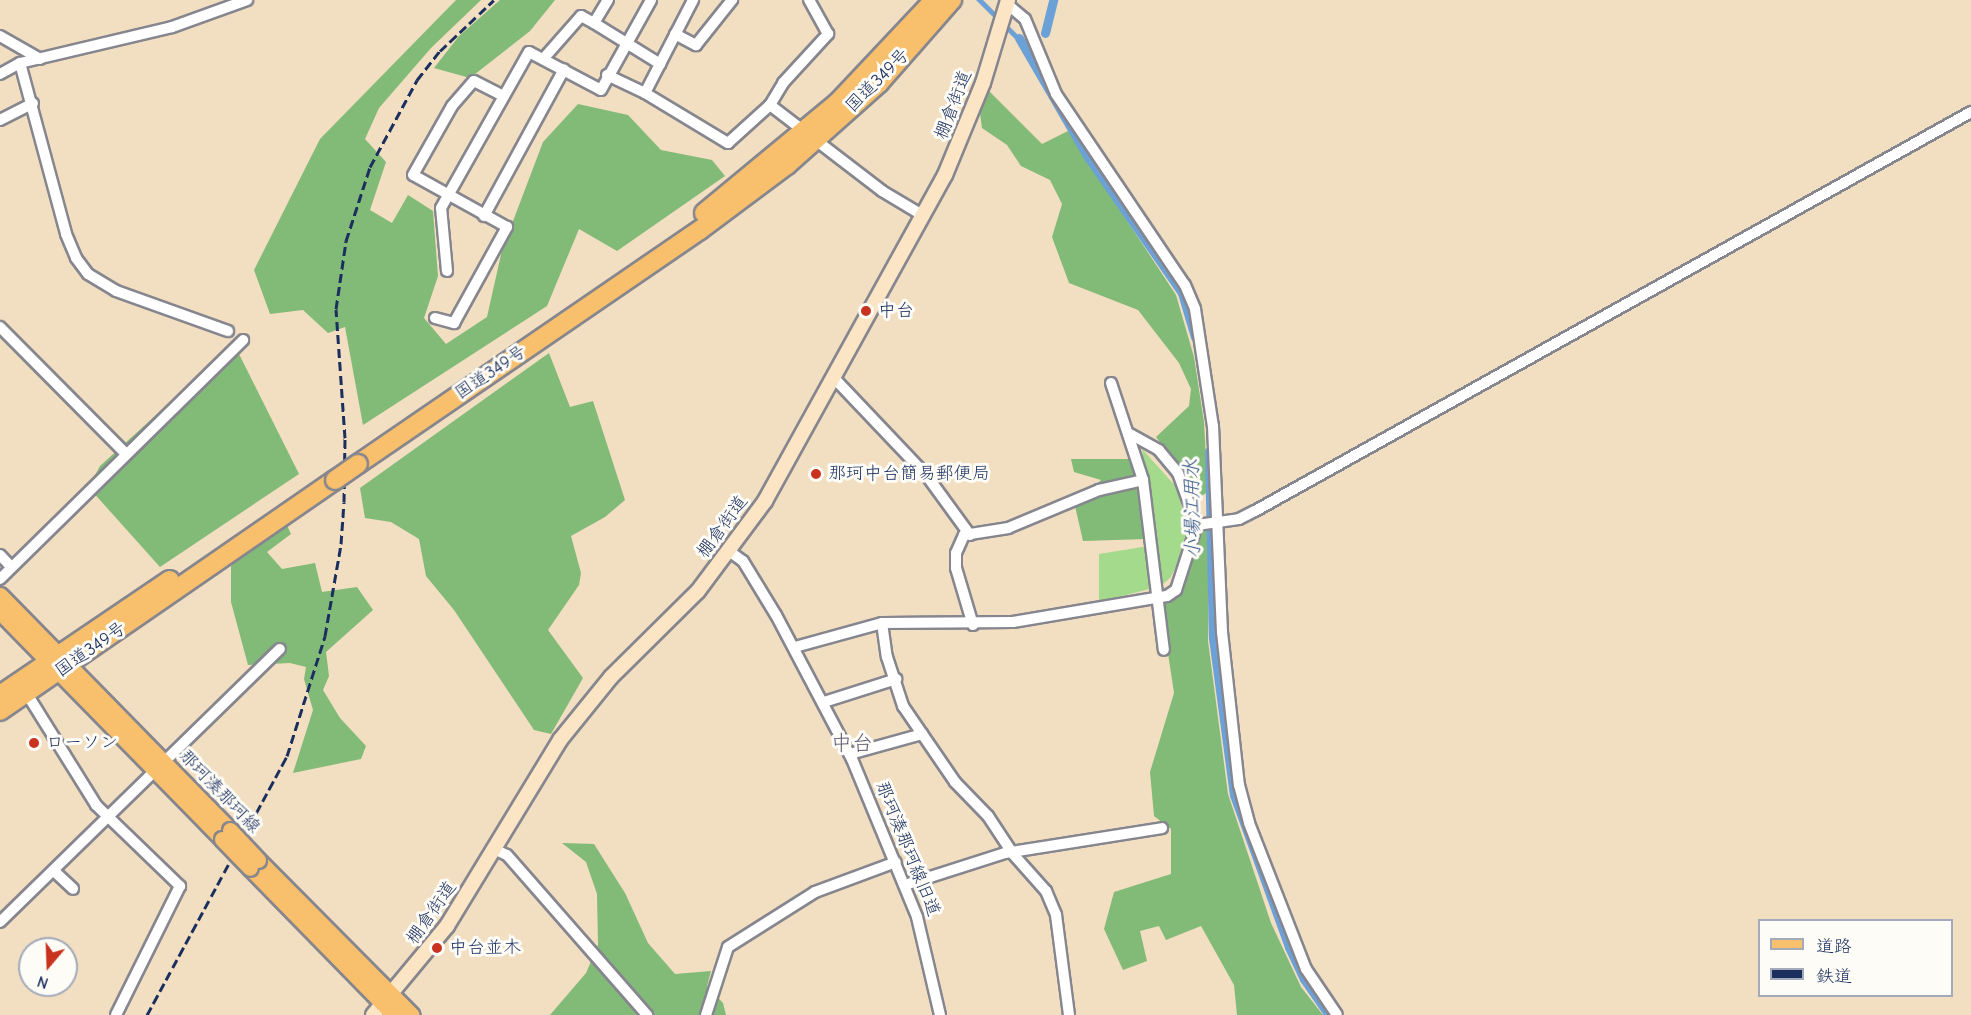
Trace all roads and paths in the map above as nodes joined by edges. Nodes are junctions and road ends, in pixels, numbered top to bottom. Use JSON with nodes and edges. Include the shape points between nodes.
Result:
{"nodes":[{"id":1,"x":246,"y":0,"type":"edge"},
{"id":2,"x":608,"y":0,"type":"edge"},
{"id":3,"x":651,"y":0,"type":"edge"},
{"id":4,"x":693,"y":0,"type":"edge"},
{"id":5,"x":732,"y":0,"type":"edge"},
{"id":6,"x":809,"y":0,"type":"edge"},
{"id":7,"x":934,"y":0,"type":"edge"},
{"id":8,"x":952,"y":0,"type":"edge"},
{"id":9,"x":1007,"y":2,"type":"edge"},
{"id":10,"x":594,"y":23,"type":"junction"},
{"id":11,"x":675,"y":34,"type":"junction"},
{"id":12,"x":0,"y":36,"type":"edge"},
{"id":13,"x":625,"y":43,"type":"junction"},
{"id":14,"x":544,"y":58,"type":"junction"},
{"id":15,"x":40,"y":59,"type":"junction"},
{"id":16,"x":20,"y":63,"type":"junction"},
{"id":17,"x":660,"y":64,"type":"junction"},
{"id":18,"x":564,"y":69,"type":"junction"},
{"id":19,"x":0,"y":74,"type":"edge"},
{"id":20,"x":607,"y":75,"type":"junction"},
{"id":21,"x":645,"y":93,"type":"junction"},
{"id":22,"x":503,"y":96,"type":"junction"},
{"id":23,"x":33,"y":103,"type":"junction"},
{"id":24,"x":770,"y":105,"type":"junction"},
{"id":25,"x":1971,"y":112,"type":"edge"},
{"id":26,"x":0,"y":120,"type":"edge"},
{"id":27,"x":811,"y":137,"type":"junction"},
{"id":28,"x":447,"y":194,"type":"junction"},
{"id":29,"x":484,"y":216,"type":"junction"},
{"id":30,"x":924,"y":216,"type":"junction"},
{"id":31,"x":447,"y":271,"type":"dead end"},
{"id":32,"x":435,"y":318,"type":"dead end"},
{"id":33,"x":0,"y":327,"type":"edge"},
{"id":34,"x":228,"y":331,"type":"dead end"},
{"id":35,"x":243,"y":340,"type":"dead end"},
{"id":36,"x":834,"y":378,"type":"junction"},
{"id":37,"x":1111,"y":383,"type":"dead end"},
{"id":38,"x":1130,"y":434,"type":"junction"},
{"id":39,"x":125,"y":453,"type":"junction"},
{"id":40,"x":1143,"y":480,"type":"junction"},
{"id":41,"x":1208,"y":523,"type":"junction"},
{"id":42,"x":970,"y":535,"type":"junction"},
{"id":43,"x":729,"y":551,"type":"junction"},
{"id":44,"x":0,"y":555,"type":"edge"},
{"id":45,"x":11,"y":567,"type":"junction"},
{"id":46,"x":0,"y":579,"type":"edge"},
{"id":47,"x":0,"y":595,"type":"edge"},
{"id":48,"x":1157,"y":597,"type":"junction"},
{"id":49,"x":0,"y":612,"type":"edge"},
{"id":50,"x":882,"y":623,"type":"junction"},
{"id":51,"x":973,"y":626,"type":"junction"},
{"id":52,"x":795,"y":647,"type":"junction"},
{"id":53,"x":280,"y":649,"type":"dead end"},
{"id":54,"x":1164,"y":650,"type":"dead end"},
{"id":55,"x":60,"y":664,"type":"junction"},
{"id":56,"x":896,"y":679,"type":"junction"},
{"id":57,"x":27,"y":694,"type":"junction"},
{"id":58,"x":0,"y":695,"type":"edge"},
{"id":59,"x":824,"y":702,"type":"junction"},
{"id":60,"x":0,"y":711,"type":"edge"},
{"id":61,"x":922,"y":734,"type":"junction"},
{"id":62,"x":850,"y":754,"type":"junction"},
{"id":63,"x":161,"y":767,"type":"junction"},
{"id":64,"x":109,"y":818,"type":"junction"},
{"id":65,"x":1162,"y":828,"type":"dead end"},
{"id":66,"x":494,"y":849,"type":"junction"},
{"id":67,"x":1013,"y":854,"type":"junction"},
{"id":68,"x":896,"y":862,"type":"junction"},
{"id":69,"x":54,"y":871,"type":"junction"},
{"id":70,"x":905,"y":885,"type":"junction"},
{"id":71,"x":74,"y":889,"type":"dead end"},
{"id":72,"x":0,"y":922,"type":"edge"},
{"id":73,"x":386,"y":1007,"type":"edge"},
{"id":74,"x":116,"y":1015,"type":"edge"},
{"id":75,"x":412,"y":1015,"type":"edge"},
{"id":76,"x":647,"y":1015,"type":"edge"},
{"id":77,"x":706,"y":1015,"type":"edge"},
{"id":78,"x":940,"y":1015,"type":"edge"},
{"id":79,"x":1070,"y":1015,"type":"edge"},
{"id":80,"x":1337,"y":1015,"type":"edge"}],
"edges":[{"from":1,"to":15,"type":"street","via":[[172,27]]},
{"from":2,"to":10,"type":"street"},
{"from":3,"to":13,"type":"street"},
{"from":4,"to":11,"type":"street"},
{"from":5,"to":11,"type":"street","via":[[696,45]]},
{"from":6,"to":24,"type":"street","via":[[828,34],[783,83]]},
{"from":7,"to":27,"type":"highway","name":"国道349号"},
{"from":8,"to":27,"type":"highway","name":"国道349号","via":[[879,83]]},
{"from":9,"to":30,"type":"street","name":"棚倉街道","via":[[971,117]]},
{"from":9,"to":41,"type":"street","via":[[1025,19],[1056,93],[1185,285],[1195,309],[1213,426]]},
{"from":10,"to":13,"type":"street"},
{"from":10,"to":14,"type":"street","via":[[581,16]]},
{"from":11,"to":17,"type":"street"},
{"from":12,"to":15,"type":"street"},
{"from":13,"to":17,"type":"street"},
{"from":13,"to":20,"type":"street"},
{"from":14,"to":18,"type":"street"},
{"from":14,"to":22,"type":"street","via":[[529,52]]},
{"from":15,"to":16,"type":"street"},
{"from":16,"to":19,"type":"street"},
{"from":16,"to":23,"type":"street"},
{"from":17,"to":21,"type":"street"},
{"from":18,"to":20,"type":"street","via":[[601,90]]},
{"from":18,"to":29,"type":"street"},
{"from":20,"to":21,"type":"street"},
{"from":21,"to":24,"type":"street","via":[[728,143]]},
{"from":22,"to":28,"type":"street"},
{"from":22,"to":28,"type":"street","via":[[474,81],[452,106],[413,175]]},
{"from":23,"to":26,"type":"street"},
{"from":23,"to":34,"type":"street","via":[[66,234],[88,274],[116,291]]},
{"from":24,"to":27,"type":"street"},
{"from":25,"to":41,"type":"street","via":[[1255,511]]},
{"from":27,"to":30,"type":"street"},
{"from":27,"to":55,"type":"highway","name":"国道349号"},
{"from":28,"to":29,"type":"street"},
{"from":28,"to":31,"type":"street","via":[[441,208]]},
{"from":29,"to":32,"type":"street","via":[[507,227],[454,323]]},
{"from":30,"to":36,"type":"street","name":"棚倉街道"},
{"from":33,"to":39,"type":"street"},
{"from":35,"to":39,"type":"street"},
{"from":36,"to":42,"type":"street","via":[[927,476]]},
{"from":36,"to":43,"type":"street","name":"棚倉街道","via":[[765,501]]},
{"from":37,"to":38,"type":"street"},
{"from":38,"to":40,"type":"street"},
{"from":38,"to":41,"type":"street","via":[[1159,450]]},
{"from":39,"to":45,"type":"street"},
{"from":40,"to":42,"type":"street","via":[[1099,490],[1008,528]]},
{"from":40,"to":48,"type":"street"},
{"from":41,"to":48,"type":"street","via":[[1176,590]]},
{"from":41,"to":80,"type":"street","via":[[1243,803],[1306,969]]},
{"from":42,"to":51,"type":"street","via":[[964,535],[956,560]]},
{"from":43,"to":52,"type":"street","name":"那珂湊那珂線旧道","via":[[743,561]]},
{"from":43,"to":66,"type":"street","name":"棚倉街道","via":[[698,591],[586,705],[556,746]]},
{"from":44,"to":45,"type":"street"},
{"from":45,"to":46,"type":"street"},
{"from":47,"to":55,"type":"main road","name":"那珂湊那珂線"},
{"from":48,"to":51,"type":"street"},
{"from":48,"to":54,"type":"street"},
{"from":49,"to":55,"type":"main road","name":"那珂湊那珂線"},
{"from":50,"to":51,"type":"street","via":[[916,620]]},
{"from":50,"to":52,"type":"street"},
{"from":50,"to":56,"type":"street"},
{"from":52,"to":59,"type":"street","name":"那珂湊那珂線旧道"},
{"from":53,"to":63,"type":"street"},
{"from":55,"to":57,"type":"highway","name":"国道349号"},
{"from":55,"to":58,"type":"highway","name":"国道349号"},
{"from":55,"to":63,"type":"main road","name":"那珂湊那珂線"},
{"from":56,"to":59,"type":"street"},
{"from":56,"to":61,"type":"street","via":[[903,706]]},
{"from":57,"to":60,"type":"highway","name":"国道349号"},
{"from":57,"to":64,"type":"street","via":[[96,805]]},
{"from":59,"to":62,"type":"street","name":"那珂湊那珂線旧道"},
{"from":61,"to":62,"type":"street"},
{"from":61,"to":67,"type":"street","via":[[956,782],[988,816]]},
{"from":62,"to":68,"type":"street","name":"那珂湊那珂線旧道"},
{"from":63,"to":64,"type":"street"},
{"from":63,"to":73,"type":"main road","name":"那珂湊那珂線","bridge":true},
{"from":64,"to":69,"type":"street"},
{"from":64,"to":74,"type":"street","via":[[180,886]]},
{"from":65,"to":67,"type":"street"},
{"from":66,"to":73,"type":"street","name":"棚倉街道","via":[[447,926]]},
{"from":66,"to":76,"type":"street","via":[[507,855]]},
{"from":67,"to":70,"type":"street","via":[[1005,853]]},
{"from":67,"to":79,"type":"street","via":[[1038,879],[1056,915]]},
{"from":68,"to":70,"type":"street","name":"那珂湊那珂線旧道"},
{"from":68,"to":77,"type":"street","via":[[815,892],[728,947]]},
{"from":69,"to":71,"type":"street"},
{"from":69,"to":72,"type":"street"},
{"from":70,"to":78,"type":"street","name":"那珂湊那珂線旧道","via":[[927,946]]},
{"from":73,"to":75,"type":"main road","name":"那珂湊那珂線"}]}
